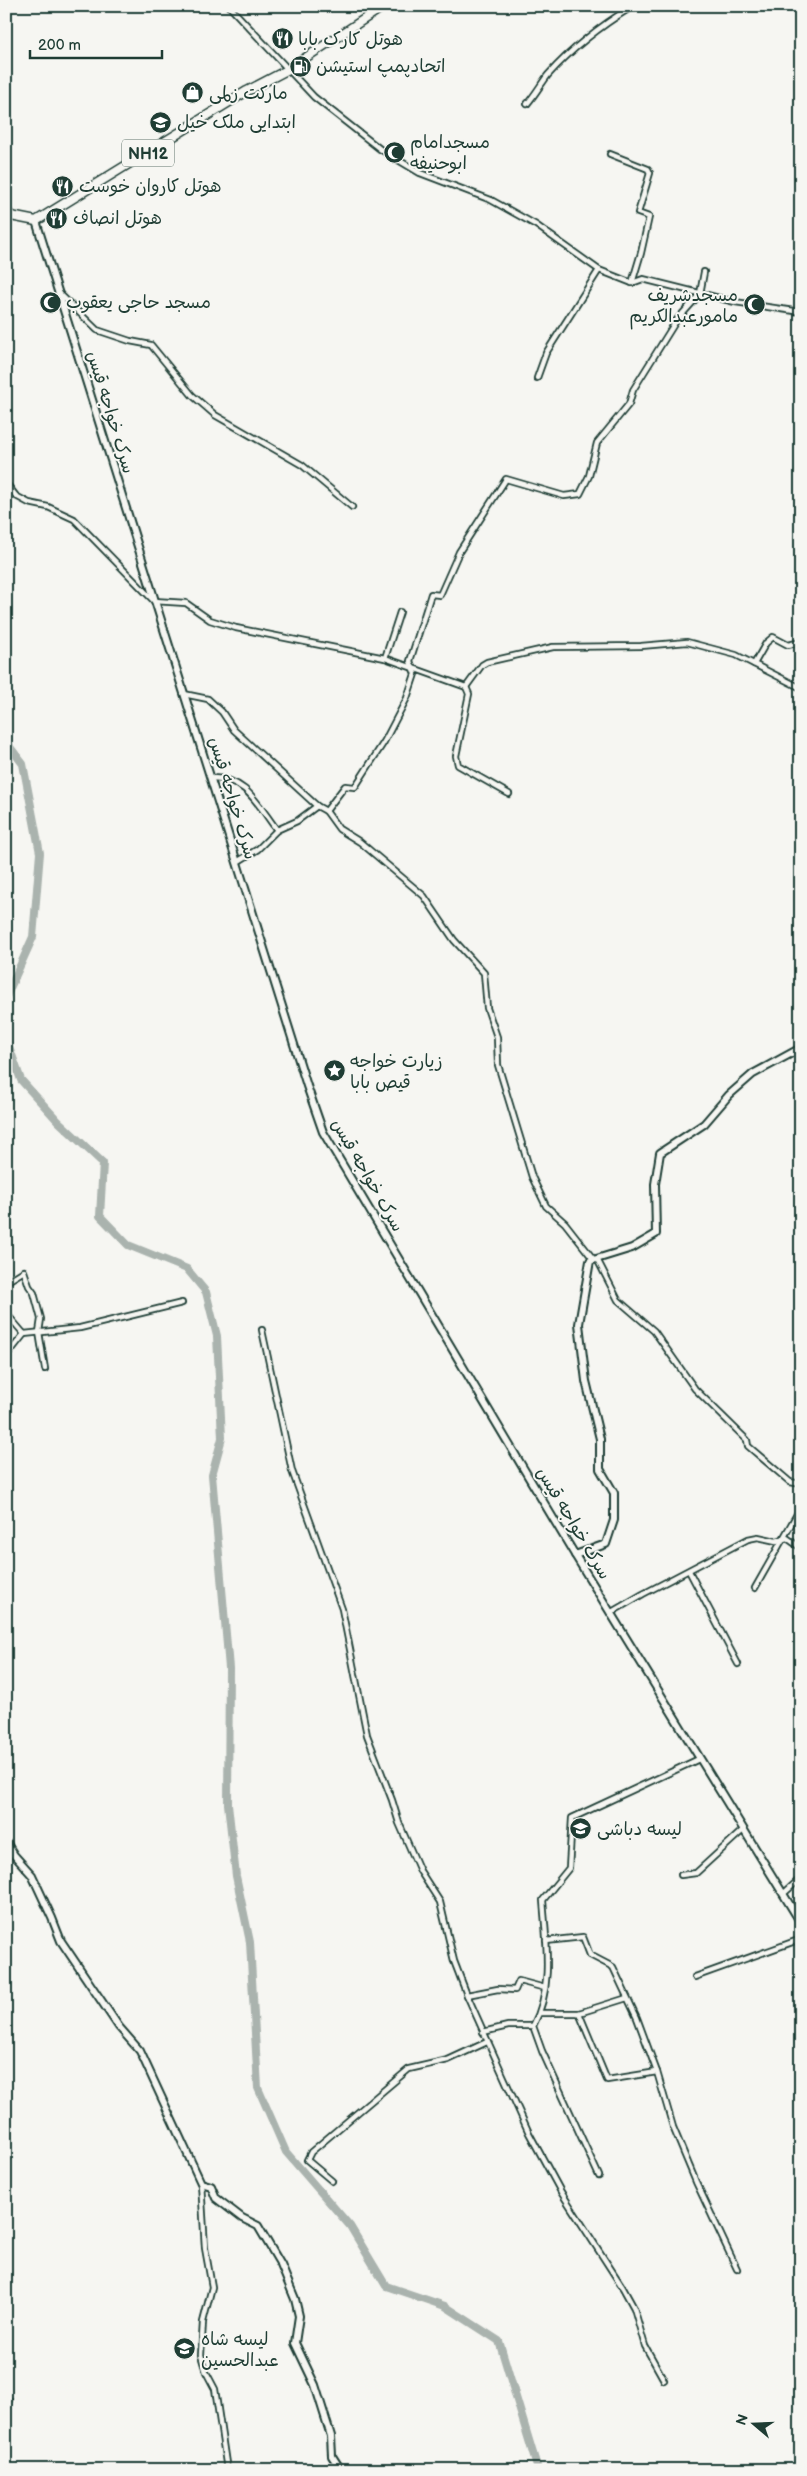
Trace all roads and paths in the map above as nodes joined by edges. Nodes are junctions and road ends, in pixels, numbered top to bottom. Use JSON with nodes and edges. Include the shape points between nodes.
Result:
{"nodes":[{"id":1,"x":229,"y":6,"type":"edge"},
{"id":2,"x":384,"y":6,"type":"edge"},
{"id":3,"x":632,"y":6,"type":"edge"},
{"id":4,"x":287,"y":70,"type":"junction"},
{"id":5,"x":527,"y":104,"type":"dead end"},
{"id":6,"x":610,"y":154,"type":"dead end"},
{"id":7,"x":6,"y":206,"type":"edge"},
{"id":8,"x":10,"y":216,"type":"edge"},
{"id":9,"x":36,"y":221,"type":"junction"},
{"id":10,"x":599,"y":270,"type":"junction"},
{"id":11,"x":704,"y":272,"type":"dead end"},
{"id":12,"x":632,"y":283,"type":"junction"},
{"id":13,"x":58,"y":292,"type":"junction"},
{"id":14,"x":700,"y":294,"type":"junction"},
{"id":15,"x":801,"y":312,"type":"edge"},
{"id":16,"x":537,"y":378,"type":"dead end"},
{"id":17,"x":6,"y":483,"type":"edge"},
{"id":18,"x":352,"y":507,"type":"dead end"},
{"id":19,"x":154,"y":601,"type":"junction"},
{"id":20,"x":400,"y":612,"type":"dead end"},
{"id":21,"x":801,"y":642,"type":"edge"},
{"id":22,"x":384,"y":658,"type":"junction"},
{"id":23,"x":754,"y":664,"type":"junction"},
{"id":24,"x":412,"y":667,"type":"junction"},
{"id":25,"x":466,"y":687,"type":"junction"},
{"id":26,"x":801,"y":688,"type":"edge"},
{"id":27,"x":184,"y":694,"type":"junction"},
{"id":28,"x":211,"y":778,"type":"junction"},
{"id":29,"x":509,"y":794,"type":"dead end"},
{"id":30,"x":317,"y":806,"type":"junction"},
{"id":31,"x":326,"y":811,"type":"junction"},
{"id":32,"x":277,"y":830,"type":"junction"},
{"id":33,"x":237,"y":862,"type":"junction"},
{"id":34,"x":801,"y":1048,"type":"edge"},
{"id":35,"x":595,"y":1260,"type":"junction"},
{"id":36,"x":6,"y":1282,"type":"edge"},
{"id":37,"x":182,"y":1303,"type":"dead end"},
{"id":38,"x":6,"y":1313,"type":"edge"},
{"id":39,"x":262,"y":1330,"type":"dead end"},
{"id":40,"x":39,"y":1332,"type":"junction"},
{"id":41,"x":24,"y":1334,"type":"junction"},
{"id":42,"x":6,"y":1357,"type":"edge"},
{"id":43,"x":45,"y":1369,"type":"dead end"},
{"id":44,"x":800,"y":1482,"type":"edge"},
{"id":45,"x":801,"y":1507,"type":"edge"},
{"id":46,"x":782,"y":1539,"type":"junction"},
{"id":47,"x":801,"y":1548,"type":"edge"},
{"id":48,"x":575,"y":1556,"type":"junction"},
{"id":49,"x":689,"y":1571,"type":"junction"},
{"id":50,"x":755,"y":1588,"type":"dead end"},
{"id":51,"x":610,"y":1613,"type":"junction"},
{"id":52,"x":738,"y":1664,"type":"dead end"},
{"id":53,"x":699,"y":1759,"type":"junction"},
{"id":54,"x":743,"y":1830,"type":"junction"},
{"id":55,"x":6,"y":1842,"type":"edge"},
{"id":56,"x":681,"y":1875,"type":"dead end"},
{"id":57,"x":801,"y":1878,"type":"edge"},
{"id":58,"x":783,"y":1894,"type":"junction"},
{"id":59,"x":801,"y":1923,"type":"edge"},
{"id":60,"x":801,"y":1939,"type":"edge"},
{"id":61,"x":546,"y":1941,"type":"junction"},
{"id":62,"x":695,"y":1977,"type":"dead end"},
{"id":63,"x":545,"y":1988,"type":"junction"},
{"id":64,"x":467,"y":1995,"type":"junction"},
{"id":65,"x":627,"y":1998,"type":"junction"},
{"id":66,"x":540,"y":2013,"type":"junction"},
{"id":67,"x":579,"y":2013,"type":"junction"},
{"id":68,"x":533,"y":2026,"type":"junction"},
{"id":69,"x":484,"y":2032,"type":"junction"},
{"id":70,"x":487,"y":2042,"type":"junction"},
{"id":71,"x":657,"y":2072,"type":"junction"},
{"id":72,"x":599,"y":2176,"type":"dead end"},
{"id":73,"x":332,"y":2181,"type":"dead end"},
{"id":74,"x":205,"y":2184,"type":"junction"},
{"id":75,"x":737,"y":2269,"type":"dead end"},
{"id":76,"x":664,"y":2380,"type":"dead end"},
{"id":77,"x":227,"y":2470,"type":"edge"},
{"id":78,"x":341,"y":2470,"type":"edge"}],
"edges":[{"from":1,"to":4,"type":"street"},
{"from":2,"to":4,"type":"highway","number":"NH12"},
{"from":3,"to":5,"type":"street","via":[[563,60]]},
{"from":4,"to":9,"type":"highway","number":"NH12","via":[[247,91]]},
{"from":4,"to":10,"type":"street","via":[[314,97],[380,149],[420,173],[491,200],[536,225]]},
{"from":6,"to":12,"type":"street","via":[[648,169],[650,173],[638,213],[649,217]]},
{"from":7,"to":8,"type":"street"},
{"from":8,"to":9,"type":"highway"},
{"from":9,"to":13,"type":"street","name":"سرک خواجه قیس"},
{"from":10,"to":12,"type":"street"},
{"from":10,"to":16,"type":"street","via":[[546,353]]},
{"from":11,"to":14,"type":"street"},
{"from":12,"to":14,"type":"street","via":[[643,279]]},
{"from":13,"to":18,"type":"street","via":[[97,330],[151,345],[192,394],[215,415],[302,465]]},
{"from":13,"to":19,"type":"street","name":"سرک خواجه قیس"},
{"from":14,"to":15,"type":"street"},
{"from":14,"to":24,"type":"street","via":[[676,321],[633,390],[629,404],[597,443],[589,476],[580,494],[564,496],[506,479],[459,552],[440,595],[431,594],[410,661]]},
{"from":17,"to":19,"type":"street","via":[[16,496],[28,503],[48,507],[74,519]]},
{"from":19,"to":22,"type":"street","via":[[186,603],[210,620],[236,628]]},
{"from":19,"to":27,"type":"street","name":"سرک خواجه قیس"},
{"from":20,"to":22,"type":"street"},
{"from":21,"to":23,"type":"street","via":[[788,645],[773,637]]},
{"from":22,"to":24,"type":"street"},
{"from":23,"to":25,"type":"street","via":[[687,642],[553,647],[487,662]]},
{"from":23,"to":26,"type":"street"},
{"from":24,"to":25,"type":"street"},
{"from":24,"to":31,"type":"street","via":[[415,674],[407,698],[384,742],[355,787],[345,786]]},
{"from":25,"to":29,"type":"street","via":[[469,694],[456,756],[458,765]]},
{"from":27,"to":28,"type":"street","name":"سرک خواجه قیس"},
{"from":27,"to":30,"type":"street","via":[[208,699],[234,730]]},
{"from":28,"to":32,"type":"street","via":[[234,781],[244,787]]},
{"from":28,"to":33,"type":"street","name":"سرک خواجه قیس"},
{"from":30,"to":31,"type":"street"},
{"from":30,"to":32,"type":"street","via":[[297,821]]},
{"from":31,"to":35,"type":"street","via":[[339,829],[360,842],[424,896],[454,940],[484,973],[488,1008],[497,1037],[498,1065],[532,1177],[546,1206],[565,1223]]},
{"from":32,"to":33,"type":"street","via":[[258,849]]},
{"from":33,"to":48,"type":"street","name":"سرک خواجه قیس","via":[[323,1132]]},
{"from":34,"to":35,"type":"street","via":[[753,1074],[704,1124],[660,1153],[655,1184],[656,1234],[632,1248]]},
{"from":35,"to":44,"type":"street","via":[[618,1300],[654,1331],[695,1390],[747,1440],[748,1446],[790,1482]]},
{"from":35,"to":48,"type":"street","via":[[590,1261],[579,1324],[586,1381],[600,1439],[600,1469],[614,1493],[614,1520],[606,1544]]},
{"from":36,"to":40,"type":"street","via":[[24,1270],[41,1319]]},
{"from":37,"to":40,"type":"street","via":[[80,1328]]},
{"from":38,"to":41,"type":"street"},
{"from":39,"to":64,"type":"street","via":[[292,1471],[342,1609],[367,1735],[409,1849],[440,1902],[454,1961]]},
{"from":40,"to":41,"type":"street"},
{"from":40,"to":43,"type":"street"},
{"from":41,"to":42,"type":"street"},
{"from":45,"to":46,"type":"street"},
{"from":46,"to":47,"type":"street","via":[[787,1538]]},
{"from":46,"to":49,"type":"street","via":[[748,1539]]},
{"from":46,"to":50,"type":"street"},
{"from":48,"to":51,"type":"street","name":"سرک خواجه قیس"},
{"from":49,"to":51,"type":"street"},
{"from":49,"to":52,"type":"street"},
{"from":51,"to":53,"type":"street","name":"سرک خواجه قیس"},
{"from":53,"to":54,"type":"street","name":"سرک خواجه قیس"},
{"from":53,"to":61,"type":"street","via":[[572,1818],[569,1868],[543,1900]]},
{"from":54,"to":56,"type":"street","via":[[696,1873]]},
{"from":54,"to":58,"type":"street","name":"سرک خواجه قیس"},
{"from":55,"to":74,"type":"street","via":[[32,1875],[61,1942],[119,2027],[140,2051]]},
{"from":57,"to":58,"type":"street"},
{"from":58,"to":59,"type":"street","name":"سرک خواجه قیس"},
{"from":60,"to":62,"type":"street"},
{"from":61,"to":63,"type":"street","via":[[548,1972]]},
{"from":61,"to":65,"type":"street","via":[[583,1937],[590,1955],[613,1967]]},
{"from":63,"to":64,"type":"street","via":[[520,1981],[515,1990],[498,1989]]},
{"from":63,"to":66,"type":"street"},
{"from":64,"to":69,"type":"street"},
{"from":65,"to":67,"type":"street"},
{"from":65,"to":71,"type":"street","via":[[638,2018]]},
{"from":66,"to":67,"type":"street"},
{"from":66,"to":68,"type":"street"},
{"from":67,"to":71,"type":"street","via":[[607,2080]]},
{"from":68,"to":69,"type":"street","via":[[508,2026]]},
{"from":68,"to":72,"type":"street"},
{"from":69,"to":70,"type":"street"},
{"from":70,"to":73,"type":"street","via":[[448,2060],[409,2069],[311,2152],[307,2160]]},
{"from":70,"to":76,"type":"street","via":[[529,2133],[561,2192],[634,2308],[644,2346]]},
{"from":71,"to":75,"type":"street","via":[[673,2127]]},
{"from":74,"to":77,"type":"street","via":[[205,2248],[212,2287],[203,2322],[201,2355],[215,2389]]},
{"from":74,"to":78,"type":"street","via":[[216,2198],[258,2226],[281,2266],[299,2316],[295,2343],[315,2385],[331,2436],[332,2456]]}]}
